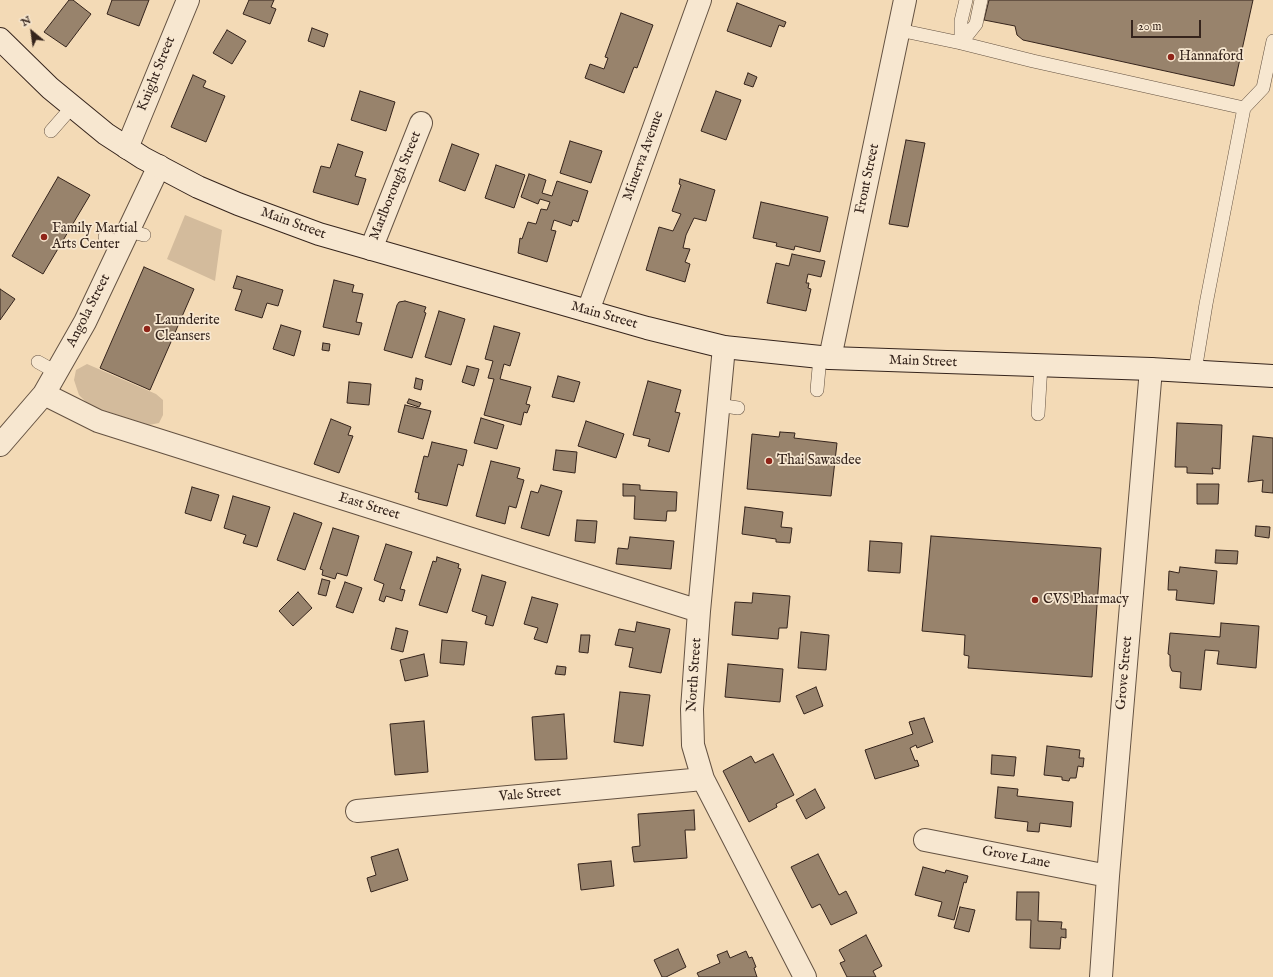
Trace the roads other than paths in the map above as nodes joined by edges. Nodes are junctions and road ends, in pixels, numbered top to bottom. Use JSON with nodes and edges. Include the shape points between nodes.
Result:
{"nodes":[{"id":1,"x":188,"y":0,"type":"edge"},
{"id":2,"x":700,"y":0,"type":"edge"},
{"id":3,"x":905,"y":0,"type":"edge"},
{"id":4,"x":966,"y":0,"type":"edge"},
{"id":5,"x":981,"y":0,"type":"edge"},
{"id":6,"x":899,"y":30,"type":"junction"},
{"id":7,"x":0,"y":39,"type":"edge"},
{"id":8,"x":1273,"y":41,"type":"edge"},
{"id":9,"x":961,"y":43,"type":"junction"},
{"id":10,"x":72,"y":108,"type":"junction"},
{"id":11,"x":1244,"y":108,"type":"junction"},
{"id":12,"x":421,"y":123,"type":"dead end"},
{"id":13,"x":51,"y":131,"type":"dead end"},
{"id":14,"x":127,"y":148,"type":"junction"},
{"id":15,"x":159,"y":166,"type":"junction"},
{"id":16,"x":370,"y":249,"type":"junction"},
{"id":17,"x":588,"y":311,"type":"junction"},
{"id":18,"x":724,"y":347,"type":"junction"},
{"id":19,"x":825,"y":358,"type":"junction"},
{"id":20,"x":1041,"y":366,"type":"junction"},
{"id":21,"x":1150,"y":369,"type":"junction"},
{"id":22,"x":1195,"y":371,"type":"junction"},
{"id":23,"x":1273,"y":376,"type":"edge"},
{"id":24,"x":817,"y":390,"type":"dead end"},
{"id":25,"x":44,"y":394,"type":"junction"},
{"id":26,"x":1038,"y":414,"type":"dead end"},
{"id":27,"x":0,"y":445,"type":"edge"},
{"id":28,"x":699,"y":611,"type":"junction"},
{"id":29,"x":703,"y":779,"type":"junction"},
{"id":30,"x":357,"y":811,"type":"dead end"},
{"id":31,"x":925,"y":840,"type":"dead end"},
{"id":32,"x":1108,"y":876,"type":"junction"},
{"id":33,"x":805,"y":977,"type":"edge"},
{"id":34,"x":1101,"y":977,"type":"edge"}],
"edges":[{"from":1,"to":14,"type":"street","name":"Knight Street"},
{"from":2,"to":17,"type":"street","name":"Minerva Avenue"},
{"from":3,"to":6,"type":"street","name":"Front Street"},
{"from":4,"to":9,"type":"lane","via":[[961,21]]},
{"from":5,"to":9,"type":"lane","via":[[976,24]]},
{"from":6,"to":9,"type":"lane"},
{"from":6,"to":19,"type":"street","name":"Front Street"},
{"from":7,"to":10,"type":"street","name":"Main Street"},
{"from":8,"to":11,"type":"lane","via":[[1263,88]]},
{"from":9,"to":11,"type":"lane","via":[[1033,62]]},
{"from":10,"to":13,"type":"lane"},
{"from":10,"to":14,"type":"street","name":"Main Street"},
{"from":11,"to":22,"type":"lane"},
{"from":12,"to":16,"type":"street","name":"Marlborough Street"},
{"from":14,"to":15,"type":"street","name":"Main Street"},
{"from":15,"to":16,"type":"street","name":"Main Street","via":[[245,207],[319,234]]},
{"from":15,"to":25,"type":"street","name":"Angola Street","via":[[85,322],[47,367]]},
{"from":16,"to":17,"type":"street","name":"Main Street"},
{"from":17,"to":18,"type":"street","name":"Main Street"},
{"from":18,"to":19,"type":"street","name":"Main Street"},
{"from":18,"to":28,"type":"street","name":"North Street","via":[[728,407]]},
{"from":19,"to":20,"type":"street","name":"Main Street"},
{"from":19,"to":24,"type":"lane"},
{"from":20,"to":21,"type":"street","name":"Main Street"},
{"from":20,"to":26,"type":"lane"},
{"from":21,"to":22,"type":"street","name":"Main Street"},
{"from":21,"to":32,"type":"street","name":"Grove Street"},
{"from":22,"to":23,"type":"street","name":"Main Street"},
{"from":25,"to":27,"type":"street","name":"Angola Street"},
{"from":25,"to":28,"type":"street","name":"East Street","via":[[98,421]]},
{"from":28,"to":29,"type":"street","name":"North Street","via":[[692,730]]},
{"from":29,"to":30,"type":"street","name":"Vale Street"},
{"from":29,"to":33,"type":"street","name":"North Street"},
{"from":31,"to":32,"type":"street","name":"Grove Lane"},
{"from":32,"to":34,"type":"street","name":"Grove Street"}]}
